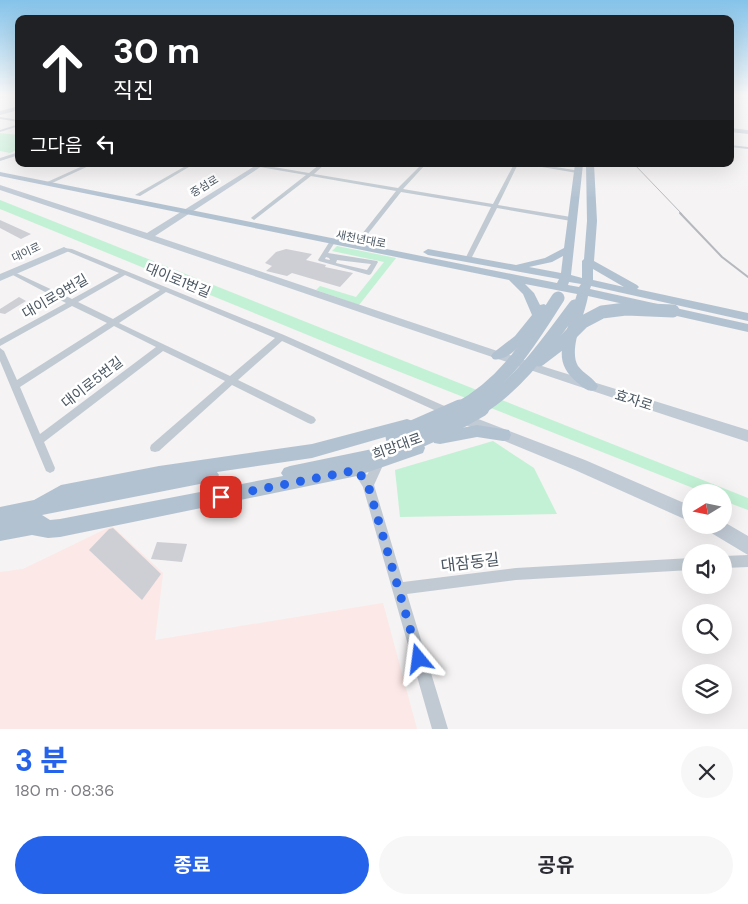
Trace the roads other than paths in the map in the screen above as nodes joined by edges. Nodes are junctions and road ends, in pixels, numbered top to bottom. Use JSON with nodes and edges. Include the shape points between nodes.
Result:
{"nodes":[{"id":1,"x":734,"y":131,"type":"edge"},
{"id":2,"x":748,"y":133,"type":"edge"},
{"id":3,"x":734,"y":146,"type":"edge"},
{"id":4,"x":748,"y":148,"type":"edge"},
{"id":5,"x":15,"y":154,"type":"edge"},
{"id":6,"x":0,"y":160,"type":"edge"},
{"id":7,"x":85,"y":167,"type":"edge"},
{"id":8,"x":187,"y":167,"type":"edge"},
{"id":9,"x":258,"y":167,"type":"edge"},
{"id":10,"x":272,"y":167,"type":"edge"},
{"id":11,"x":319,"y":167,"type":"edge"},
{"id":12,"x":421,"y":167,"type":"edge"},
{"id":13,"x":514,"y":167,"type":"edge"},
{"id":14,"x":578,"y":167,"type":"edge"},
{"id":15,"x":590,"y":167,"type":"edge"},
{"id":16,"x":0,"y":169,"type":"edge"},
{"id":17,"x":0,"y":174,"type":"edge"},
{"id":18,"x":310,"y":174,"type":"junction"},
{"id":19,"x":52,"y":181,"type":"junction"},
{"id":20,"x":0,"y":188,"type":"edge"},
{"id":21,"x":400,"y":190,"type":"junction"},
{"id":22,"x":138,"y":194,"type":"junction"},
{"id":23,"x":193,"y":206,"type":"junction"},
{"id":24,"x":494,"y":206,"type":"junction"},
{"id":25,"x":183,"y":212,"type":"junction"},
{"id":26,"x":254,"y":218,"type":"junction"},
{"id":27,"x":571,"y":219,"type":"junction"},
{"id":28,"x":147,"y":237,"type":"junction"},
{"id":29,"x":361,"y":239,"type":"junction"},
{"id":30,"x":332,"y":242,"type":"junction"},
{"id":31,"x":64,"y":250,"type":"joint"},
{"id":32,"x":568,"y":250,"type":"junction"},
{"id":33,"x":468,"y":259,"type":"junction"},
{"id":34,"x":331,"y":260,"type":"junction"},
{"id":35,"x":587,"y":261,"type":"junction"},
{"id":36,"x":504,"y":266,"type":"junction"},
{"id":37,"x":12,"y":273,"type":"junction"},
{"id":38,"x":124,"y":273,"type":"junction"},
{"id":39,"x":0,"y":278,"type":"edge"},
{"id":40,"x":512,"y":278,"type":"junction"},
{"id":41,"x":562,"y":288,"type":"junction"},
{"id":42,"x":165,"y":290,"type":"junction"},
{"id":43,"x":650,"y":295,"type":"junction"},
{"id":44,"x":581,"y":299,"type":"junction"},
{"id":45,"x":72,"y":301,"type":"junction"},
{"id":46,"x":638,"y":302,"type":"junction"},
{"id":47,"x":673,"y":311,"type":"junction"},
{"id":48,"x":539,"y":317,"type":"junction"},
{"id":49,"x":721,"y":317,"type":"junction"},
{"id":50,"x":748,"y":317,"type":"edge"},
{"id":51,"x":114,"y":322,"type":"junction"},
{"id":52,"x":748,"y":328,"type":"edge"},
{"id":53,"x":281,"y":337,"type":"junction"},
{"id":54,"x":0,"y":343,"type":"edge"},
{"id":55,"x":163,"y":346,"type":"junction"},
{"id":56,"x":0,"y":351,"type":"edge"},
{"id":57,"x":498,"y":356,"type":"junction"},
{"id":58,"x":523,"y":367,"type":"junction"},
{"id":59,"x":232,"y":380,"type":"junction"},
{"id":60,"x":14,"y":386,"type":"junction"},
{"id":61,"x":591,"y":386,"type":"junction"},
{"id":62,"x":445,"y":413,"type":"junction"},
{"id":63,"x":311,"y":420,"type":"dead end"},
{"id":64,"x":462,"y":424,"type":"junction"},
{"id":65,"x":504,"y":435,"type":"junction"},
{"id":66,"x":748,"y":436,"type":"edge"},
{"id":67,"x":440,"y":438,"type":"junction"},
{"id":68,"x":38,"y":441,"type":"junction"},
{"id":69,"x":398,"y":442,"type":"junction"},
{"id":70,"x":155,"y":448,"type":"dead end"},
{"id":71,"x":379,"y":463,"type":"junction"},
{"id":72,"x":50,"y":468,"type":"dead end"},
{"id":73,"x":357,"y":470,"type":"junction"},
{"id":74,"x":368,"y":485,"type":"junction"},
{"id":75,"x":40,"y":507,"type":"junction"},
{"id":76,"x":682,"y":510,"type":"edge"},
{"id":77,"x":0,"y":515,"type":"edge"},
{"id":78,"x":33,"y":526,"type":"junction"},
{"id":79,"x":0,"y":532,"type":"edge"},
{"id":80,"x":729,"y":534,"type":"edge"},
{"id":81,"x":748,"y":546,"type":"edge"},
{"id":82,"x":748,"y":561,"type":"edge"},
{"id":83,"x":732,"y":562,"type":"edge"},
{"id":84,"x":682,"y":565,"type":"edge"},
{"id":85,"x":399,"y":589,"type":"junction"},
{"id":86,"x":440,"y":729,"type":"edge"}],
"edges":[{"from":1,"to":2,"type":"street"},
{"from":3,"to":4,"type":"street"},
{"from":5,"to":6,"type":"street"},
{"from":7,"to":19,"type":"street"},
{"from":8,"to":22,"type":"street"},
{"from":9,"to":23,"type":"street","name":"중섬로"},
{"from":10,"to":18,"type":"street"},
{"from":11,"to":18,"type":"street"},
{"from":12,"to":21,"type":"street"},
{"from":13,"to":24,"type":"street"},
{"from":14,"to":27,"type":"main road","name":"희망대로"},
{"from":15,"to":35,"type":"main road","via":[[592,221]]},
{"from":16,"to":19,"type":"main road","name":"새천년대로"},
{"from":17,"to":19,"type":"main road","name":"새천년대로"},
{"from":18,"to":21,"type":"street"},
{"from":18,"to":26,"type":"street"},
{"from":19,"to":22,"type":"main road","name":"새천년대로"},
{"from":19,"to":25,"type":"main road","name":"새천년대로"},
{"from":20,"to":28,"type":"street"},
{"from":21,"to":24,"type":"street"},
{"from":21,"to":29,"type":"street"},
{"from":22,"to":23,"type":"main road","name":"새천년대로"},
{"from":23,"to":25,"type":"street","name":"중섬로"},
{"from":23,"to":26,"type":"main road","name":"새천년대로"},
{"from":24,"to":27,"type":"street"},
{"from":24,"to":33,"type":"street"},
{"from":25,"to":28,"type":"street"},
{"from":25,"to":30,"type":"main road","name":"새천년대로"},
{"from":26,"to":29,"type":"main road","name":"새천년대로"},
{"from":27,"to":32,"type":"main road","name":"희망대로"},
{"from":28,"to":57,"type":"street"},
{"from":29,"to":33,"type":"main road","name":"새천년대로"},
{"from":30,"to":34,"type":"street","via":[[320,260]]},
{"from":30,"to":40,"type":"main road","name":"새천년대로"},
{"from":31,"to":37,"type":"street","name":"대이로"},
{"from":31,"to":38,"type":"street","name":"대이로1번길"},
{"from":32,"to":36,"type":"main road","via":[[548,260]]},
{"from":32,"to":41,"type":"main road","name":"희망대로"},
{"from":33,"to":36,"type":"main road","name":"새천년대로"},
{"from":34,"to":34,"type":"street","via":[[369,273],[375,262]]},
{"from":35,"to":43,"type":"main road"},
{"from":35,"to":44,"type":"main road"},
{"from":36,"to":41,"type":"main road","name":"새천년대로"},
{"from":37,"to":39,"type":"street","name":"대이로"},
{"from":37,"to":45,"type":"street"},
{"from":38,"to":42,"type":"street","name":"대이로1번길"},
{"from":38,"to":45,"type":"street","name":"대이로9번길"},
{"from":40,"to":41,"type":"main road","name":"새천년대로"},
{"from":40,"to":48,"type":"main road","via":[[528,293]]},
{"from":41,"to":44,"type":"main road","name":"새천년대로"},
{"from":41,"to":48,"type":"main road","via":[[552,296]]},
{"from":41,"to":69,"type":"main road","name":"희망대로","bridge":true,"via":[[507,372],[481,394]]},
{"from":42,"to":51,"type":"street"},
{"from":42,"to":53,"type":"street","name":"대이로1번길"},
{"from":43,"to":44,"type":"main road","name":"새천년대로"},
{"from":43,"to":49,"type":"main road","name":"새천년대로"},
{"from":44,"to":46,"type":"main road","name":"새천년대로"},
{"from":44,"to":46,"type":"main road","via":[[602,308]]},
{"from":44,"to":58,"type":"main road","name":"희망대로","bridge":true},
{"from":44,"to":61,"type":"main road","via":[[567,360],[577,377]]},
{"from":45,"to":51,"type":"street"},
{"from":45,"to":54,"type":"street","name":"대이로9번길"},
{"from":46,"to":47,"type":"main road","name":"새천년대로"},
{"from":47,"to":49,"type":"main road","name":"새천년대로"},
{"from":47,"to":58,"type":"main road","bridge":true,"via":[[626,309],[602,312],[583,322],[564,340]]},
{"from":48,"to":57,"type":"main road","via":[[520,339]]},
{"from":49,"to":50,"type":"main road"},
{"from":49,"to":52,"type":"main road"},
{"from":51,"to":55,"type":"street"},
{"from":51,"to":60,"type":"street"},
{"from":53,"to":59,"type":"street"},
{"from":53,"to":62,"type":"street","name":"대이로1번길"},
{"from":55,"to":59,"type":"street"},
{"from":55,"to":68,"type":"street","name":"대이로5번길"},
{"from":56,"to":60,"type":"street"},
{"from":57,"to":58,"type":"street"},
{"from":58,"to":61,"type":"street","name":"효자로"},
{"from":58,"to":69,"type":"main road","name":"희망대로","bridge":true,"via":[[497,397],[469,415]]},
{"from":59,"to":63,"type":"street"},
{"from":59,"to":70,"type":"street"},
{"from":60,"to":68,"type":"street"},
{"from":61,"to":66,"type":"street","name":"효자로"},
{"from":62,"to":64,"type":"street","via":[[444,420],[448,425]]},
{"from":62,"to":64,"type":"street","via":[[451,408],[464,410],[468,414]]},
{"from":62,"to":75,"type":"main road","via":[[312,451],[159,473],[61,493]]},
{"from":64,"to":65,"type":"street"},
{"from":64,"to":67,"type":"main road"},
{"from":65,"to":67,"type":"main road","via":[[477,431]]},
{"from":65,"to":76,"type":"street"},
{"from":67,"to":71,"type":"main road"},
{"from":68,"to":72,"type":"street"},
{"from":69,"to":75,"type":"main road","name":"희망대로","via":[[366,445]]},
{"from":69,"to":78,"type":"main road","name":"희망대로","via":[[374,456]]},
{"from":71,"to":73,"type":"main road"},
{"from":71,"to":74,"type":"street"},
{"from":73,"to":74,"type":"street"},
{"from":73,"to":78,"type":"main road","via":[[60,528]]},
{"from":74,"to":85,"type":"street"},
{"from":75,"to":77,"type":"main road","name":"희망대로"},
{"from":78,"to":79,"type":"main road","name":"희망대로"},
{"from":80,"to":81,"type":"street"},
{"from":82,"to":83,"type":"street"},
{"from":84,"to":85,"type":"street","name":"대잠동길","via":[[516,574]]},
{"from":85,"to":86,"type":"street"}]}
